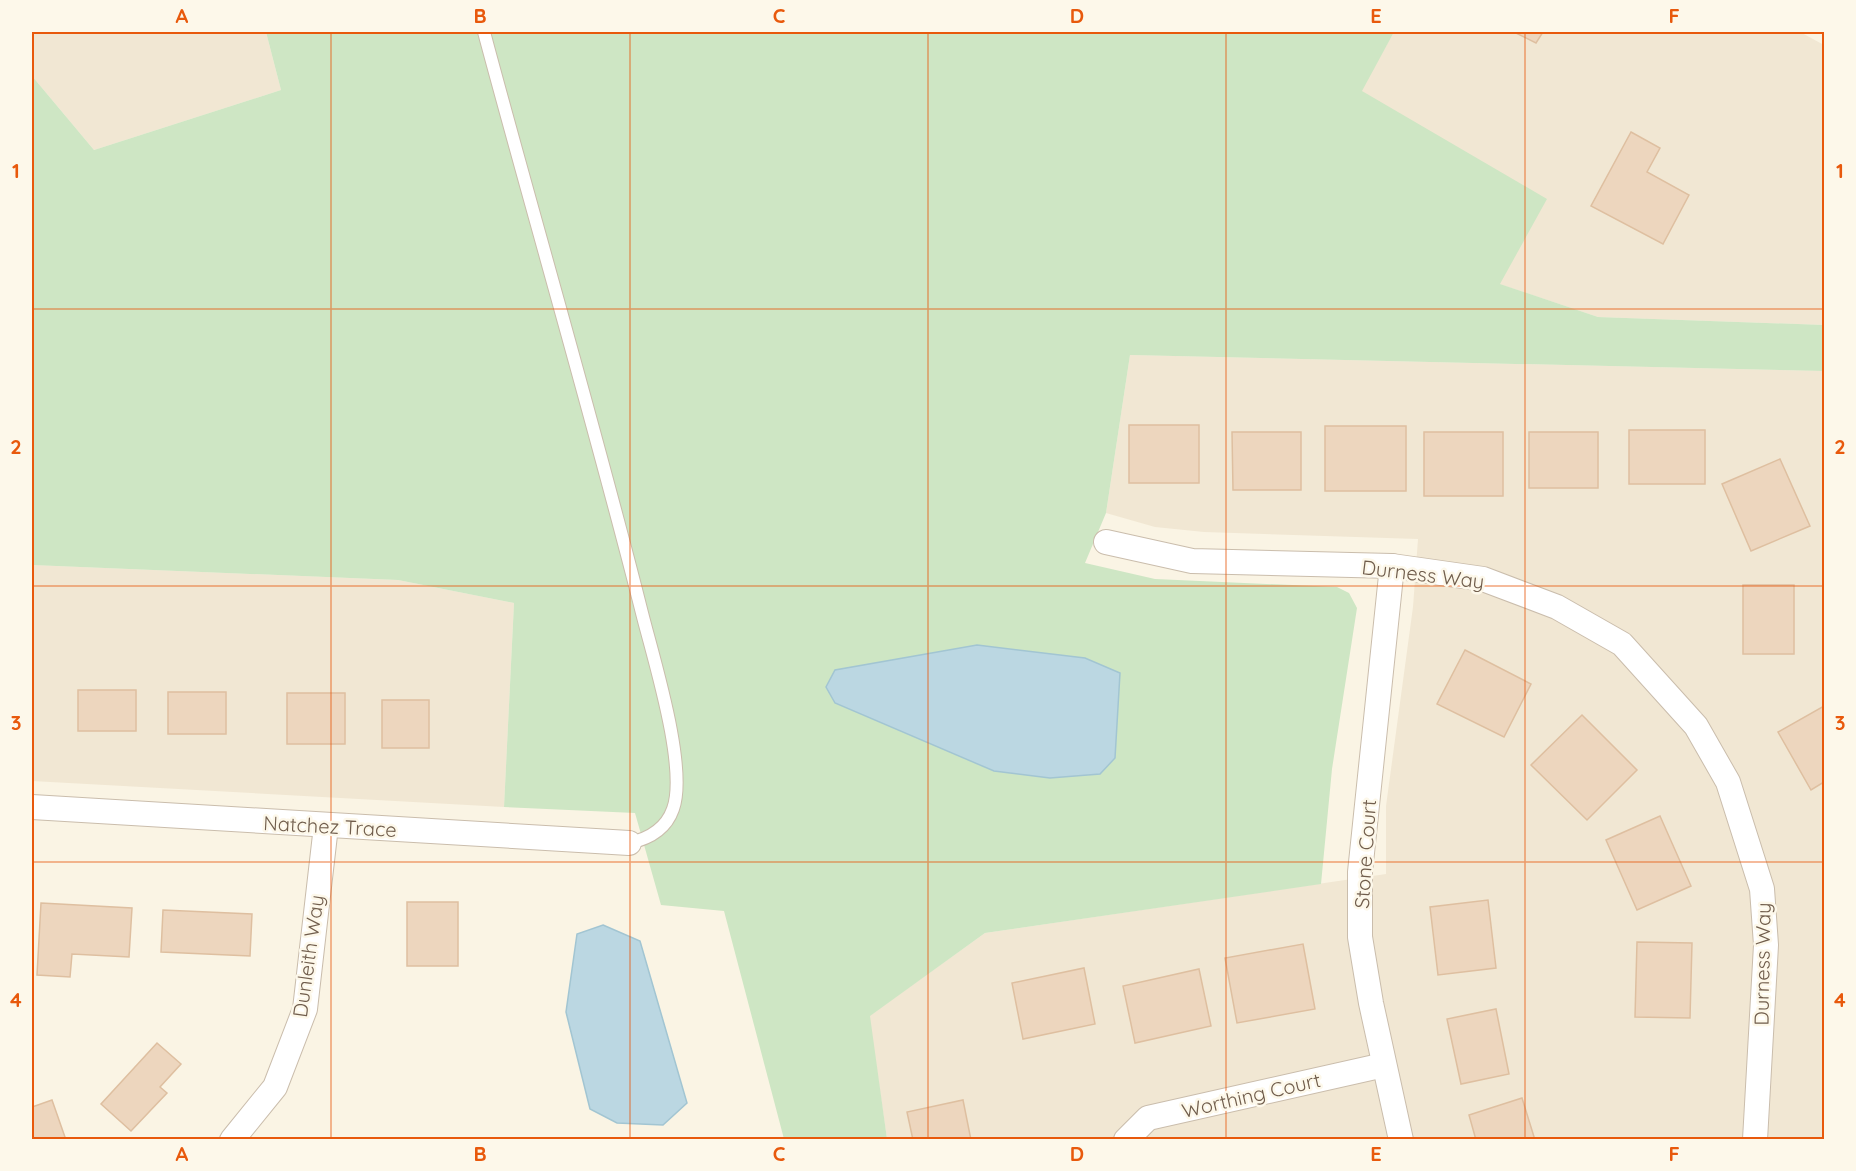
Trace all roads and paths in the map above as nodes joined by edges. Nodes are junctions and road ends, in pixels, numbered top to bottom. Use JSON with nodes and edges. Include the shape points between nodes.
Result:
{"nodes":[{"id":1,"x":484,"y":32,"type":"edge"},
{"id":2,"x":1106,"y":542,"type":"dead end"},
{"id":3,"x":1392,"y":566,"type":"junction"},
{"id":4,"x":32,"y":807,"type":"edge"},
{"id":5,"x":326,"y":826,"type":"junction"},
{"id":6,"x":629,"y":843,"type":"joint"},
{"id":7,"x":1384,"y":1065,"type":"junction"},
{"id":8,"x":232,"y":1140,"type":"edge"},
{"id":9,"x":1126,"y":1140,"type":"edge"},
{"id":10,"x":1401,"y":1140,"type":"edge"},
{"id":11,"x":1755,"y":1140,"type":"edge"}],
"edges":[{"from":1,"to":6,"type":"lane","via":[[615,506],[670,726],[677,773],[674,808],[646,840]]},
{"from":2,"to":3,"type":"street","name":"Durness Way","via":[[1192,561]]},
{"from":3,"to":7,"type":"street","name":"Stone Court","via":[[1360,872],[1360,937]]},
{"from":3,"to":11,"type":"street","name":"Durness Way","via":[[1483,579],[1557,607],[1622,644],[1696,726],[1728,782],[1762,889],[1766,945]]},
{"from":4,"to":5,"type":"street","name":"Natchez Trace"},
{"from":5,"to":6,"type":"street","name":"Natchez Trace"},
{"from":5,"to":8,"type":"street","name":"Dunleith Way","via":[[305,1009],[275,1087]]},
{"from":7,"to":9,"type":"street","name":"Worthing Court","via":[[1148,1118]]},
{"from":7,"to":10,"type":"street","name":"Stone Court"}]}
